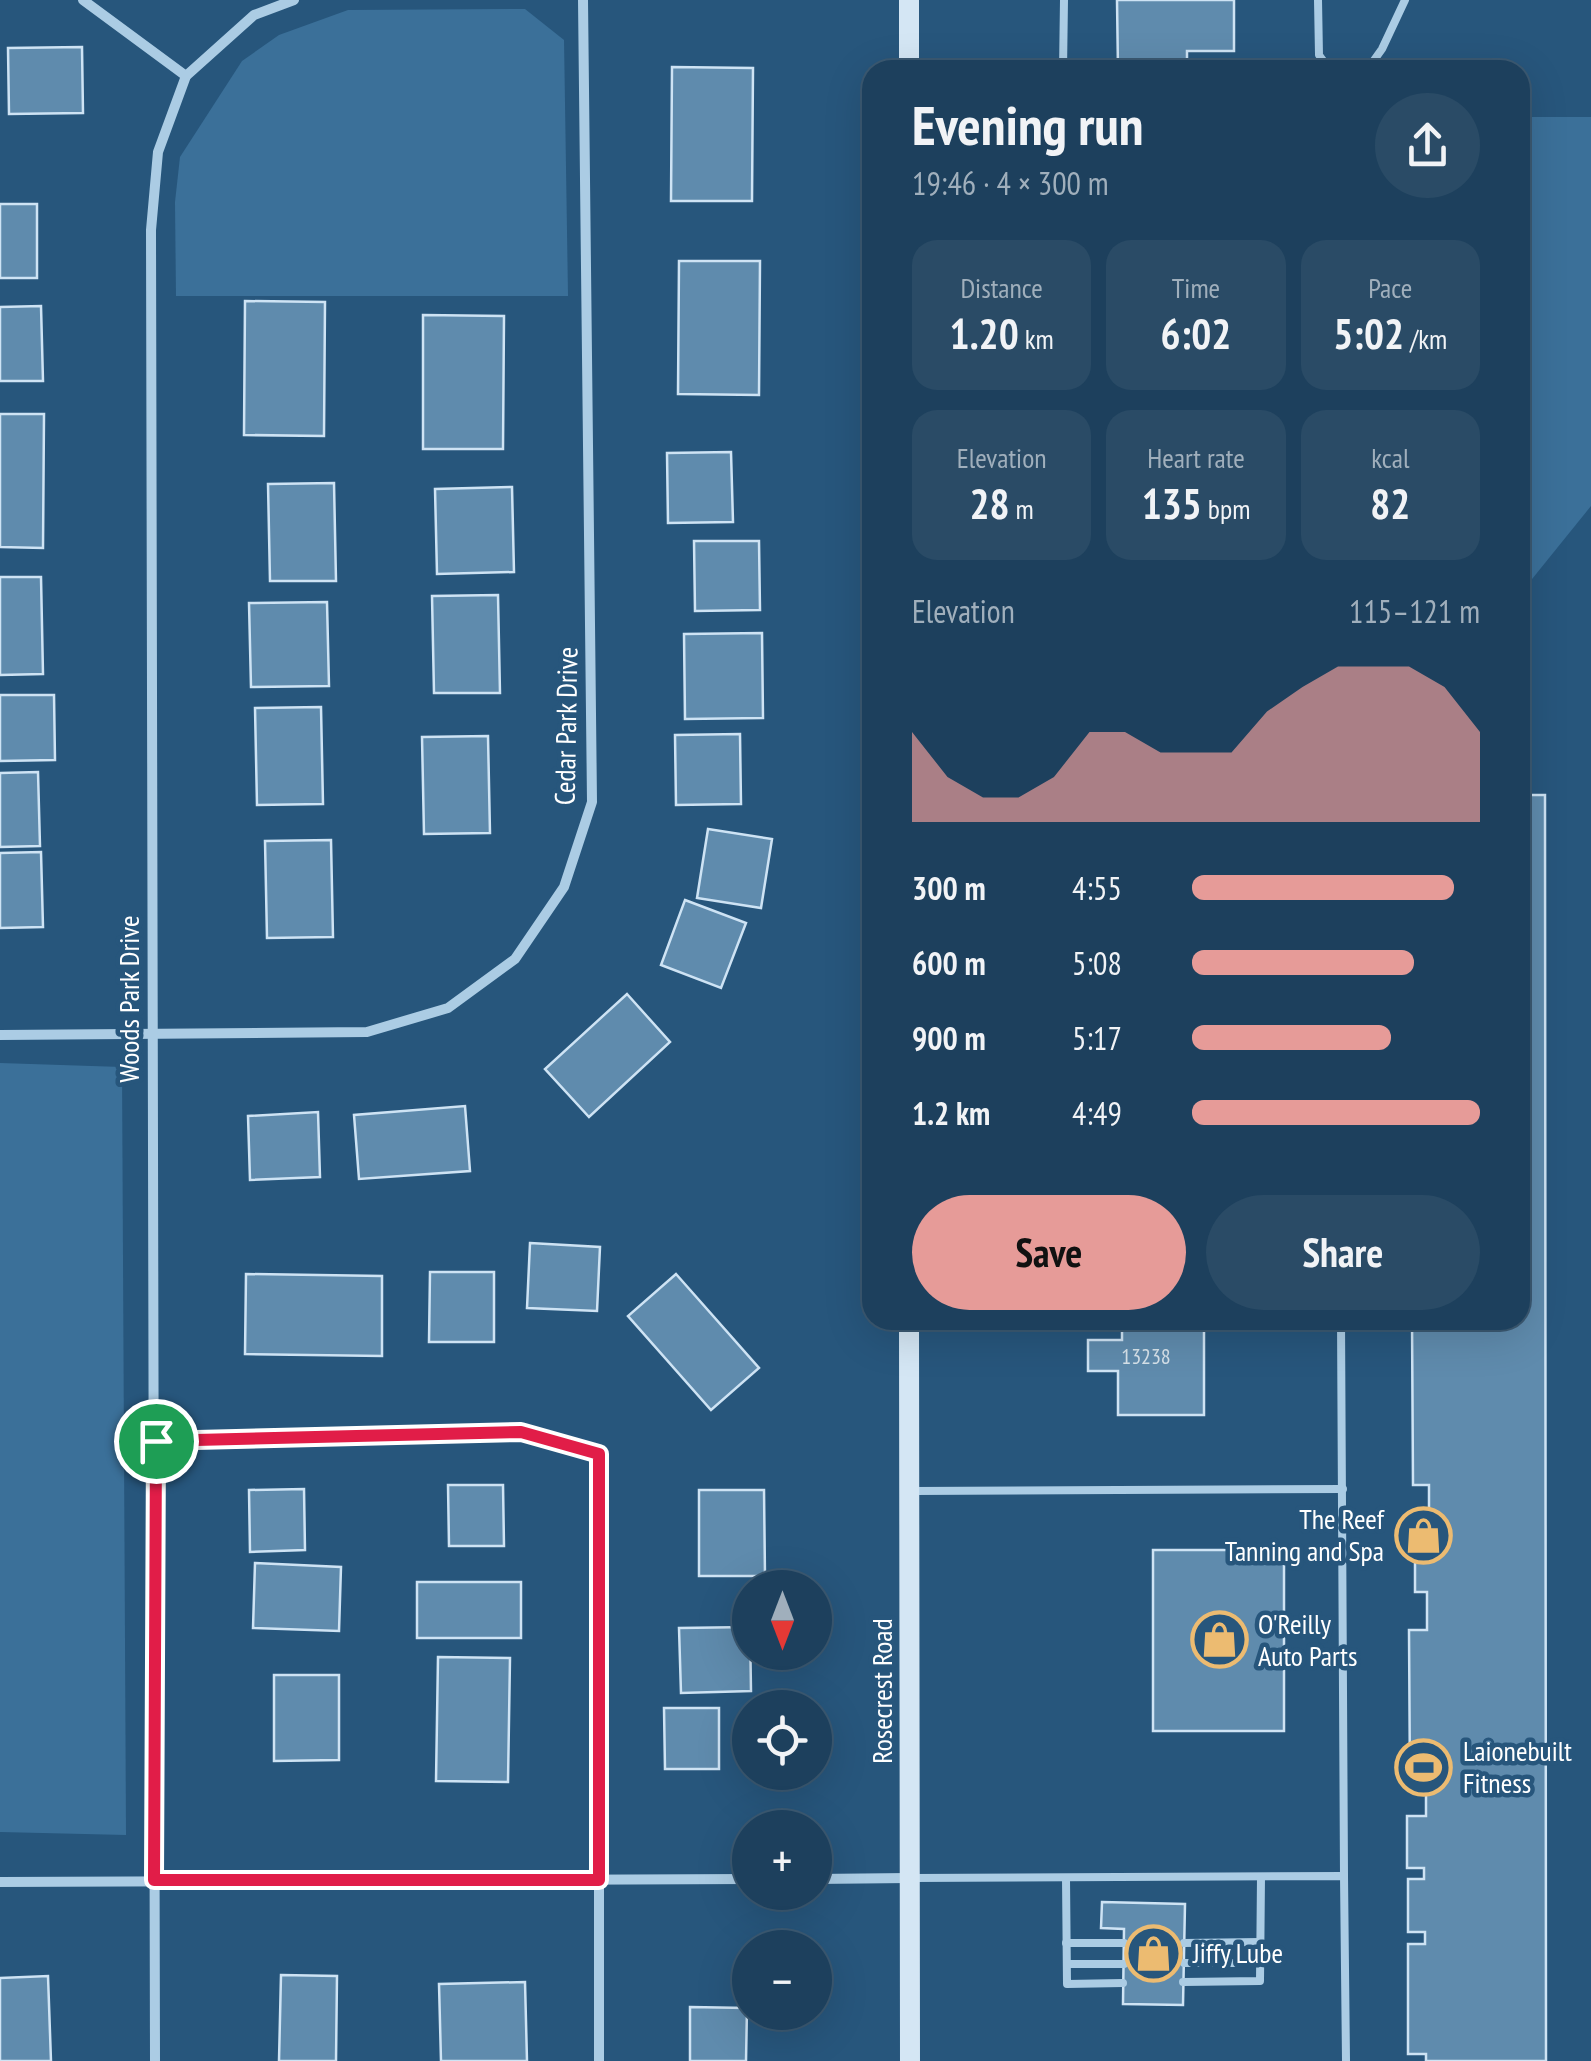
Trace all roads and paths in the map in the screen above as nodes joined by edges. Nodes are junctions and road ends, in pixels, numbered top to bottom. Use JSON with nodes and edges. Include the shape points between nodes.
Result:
{"nodes":[{"id":1,"x":83,"y":0,"type":"edge"},
{"id":2,"x":294,"y":0,"type":"edge"},
{"id":3,"x":583,"y":0,"type":"edge"},
{"id":4,"x":909,"y":0,"type":"edge"},
{"id":5,"x":1064,"y":0,"type":"edge"},
{"id":6,"x":1318,"y":0,"type":"edge"},
{"id":7,"x":1405,"y":0,"type":"edge"},
{"id":8,"x":909,"y":60,"type":"edge"},
{"id":9,"x":1063,"y":60,"type":"edge"},
{"id":10,"x":1322,"y":60,"type":"edge"},
{"id":11,"x":1374,"y":60,"type":"edge"},
{"id":12,"x":186,"y":76,"type":"junction"},
{"id":13,"x":0,"y":1035,"type":"edge"},
{"id":14,"x":152,"y":1036,"type":"junction"},
{"id":15,"x":909,"y":1330,"type":"edge"},
{"id":16,"x":1341,"y":1330,"type":"edge"},
{"id":17,"x":156,"y":1441,"type":"junction"},
{"id":18,"x":1342,"y":1489,"type":"junction"},
{"id":19,"x":909,"y":1491,"type":"junction"},
{"id":20,"x":1344,"y":1876,"type":"junction"},
{"id":21,"x":1261,"y":1877,"type":"junction"},
{"id":22,"x":909,"y":1878,"type":"junction"},
{"id":23,"x":1066,"y":1878,"type":"junction"},
{"id":24,"x":732,"y":1879,"type":"edge"},
{"id":25,"x":832,"y":1879,"type":"edge"},
{"id":26,"x":154,"y":1880,"type":"junction"},
{"id":27,"x":599,"y":1880,"type":"junction"},
{"id":28,"x":0,"y":1882,"type":"edge"},
{"id":29,"x":1260,"y":1942,"type":"junction"},
{"id":30,"x":1066,"y":1943,"type":"junction"},
{"id":31,"x":1124,"y":1943,"type":"dead end"},
{"id":32,"x":1184,"y":1943,"type":"dead end"},
{"id":33,"x":1260,"y":1963,"type":"junction"},
{"id":34,"x":1067,"y":1964,"type":"junction"},
{"id":35,"x":1124,"y":1964,"type":"dead end"},
{"id":36,"x":1184,"y":1964,"type":"dead end"},
{"id":37,"x":1184,"y":1982,"type":"dead end"},
{"id":38,"x":1123,"y":1983,"type":"dead end"},
{"id":39,"x":155,"y":2061,"type":"edge"},
{"id":40,"x":599,"y":2061,"type":"edge"},
{"id":41,"x":910,"y":2061,"type":"edge"},
{"id":42,"x":1346,"y":2061,"type":"edge"}],
"edges":[{"from":1,"to":12,"type":"street"},
{"from":2,"to":12,"type":"street","name":"Woods Park Drive","via":[[254,15]]},
{"from":3,"to":14,"type":"street","name":"Cedar Park Drive","via":[[592,802],[564,887],[515,959],[448,1008],[367,1032]]},
{"from":4,"to":8,"type":"main road"},
{"from":5,"to":9,"type":"lane"},
{"from":6,"to":10,"type":"lane"},
{"from":7,"to":11,"type":"lane"},
{"from":12,"to":14,"type":"street","name":"Woods Park Drive","via":[[158,152],[152,230]]},
{"from":13,"to":14,"type":"street","name":"Cedar Park Drive"},
{"from":14,"to":17,"type":"street","name":"Woods Park Drive"},
{"from":15,"to":19,"type":"main road","name":"Rosecrest Road"},
{"from":16,"to":18,"type":"lane"},
{"from":17,"to":26,"type":"street","name":"Woods Park Drive"},
{"from":17,"to":27,"type":"street","via":[[521,1432],[599,1454]]},
{"from":18,"to":19,"type":"lane"},
{"from":18,"to":20,"type":"lane"},
{"from":19,"to":22,"type":"main road","name":"Rosecrest Road"},
{"from":20,"to":21,"type":"lane"},
{"from":20,"to":42,"type":"lane"},
{"from":21,"to":23,"type":"lane"},
{"from":21,"to":29,"type":"lane"},
{"from":22,"to":23,"type":"lane"},
{"from":22,"to":25,"type":"street"},
{"from":22,"to":41,"type":"main road","name":"Rosecrest Road"},
{"from":23,"to":30,"type":"lane"},
{"from":24,"to":27,"type":"street"},
{"from":26,"to":27,"type":"street"},
{"from":26,"to":28,"type":"street"},
{"from":26,"to":39,"type":"street","name":"Woods Park Drive"},
{"from":27,"to":40,"type":"street"},
{"from":29,"to":32,"type":"lane"},
{"from":29,"to":33,"type":"lane"},
{"from":30,"to":31,"type":"lane"},
{"from":30,"to":34,"type":"lane"},
{"from":33,"to":36,"type":"lane"},
{"from":33,"to":37,"type":"lane","via":[[1260,1981]]},
{"from":34,"to":35,"type":"lane"},
{"from":34,"to":38,"type":"lane","via":[[1067,1984]]}]}
